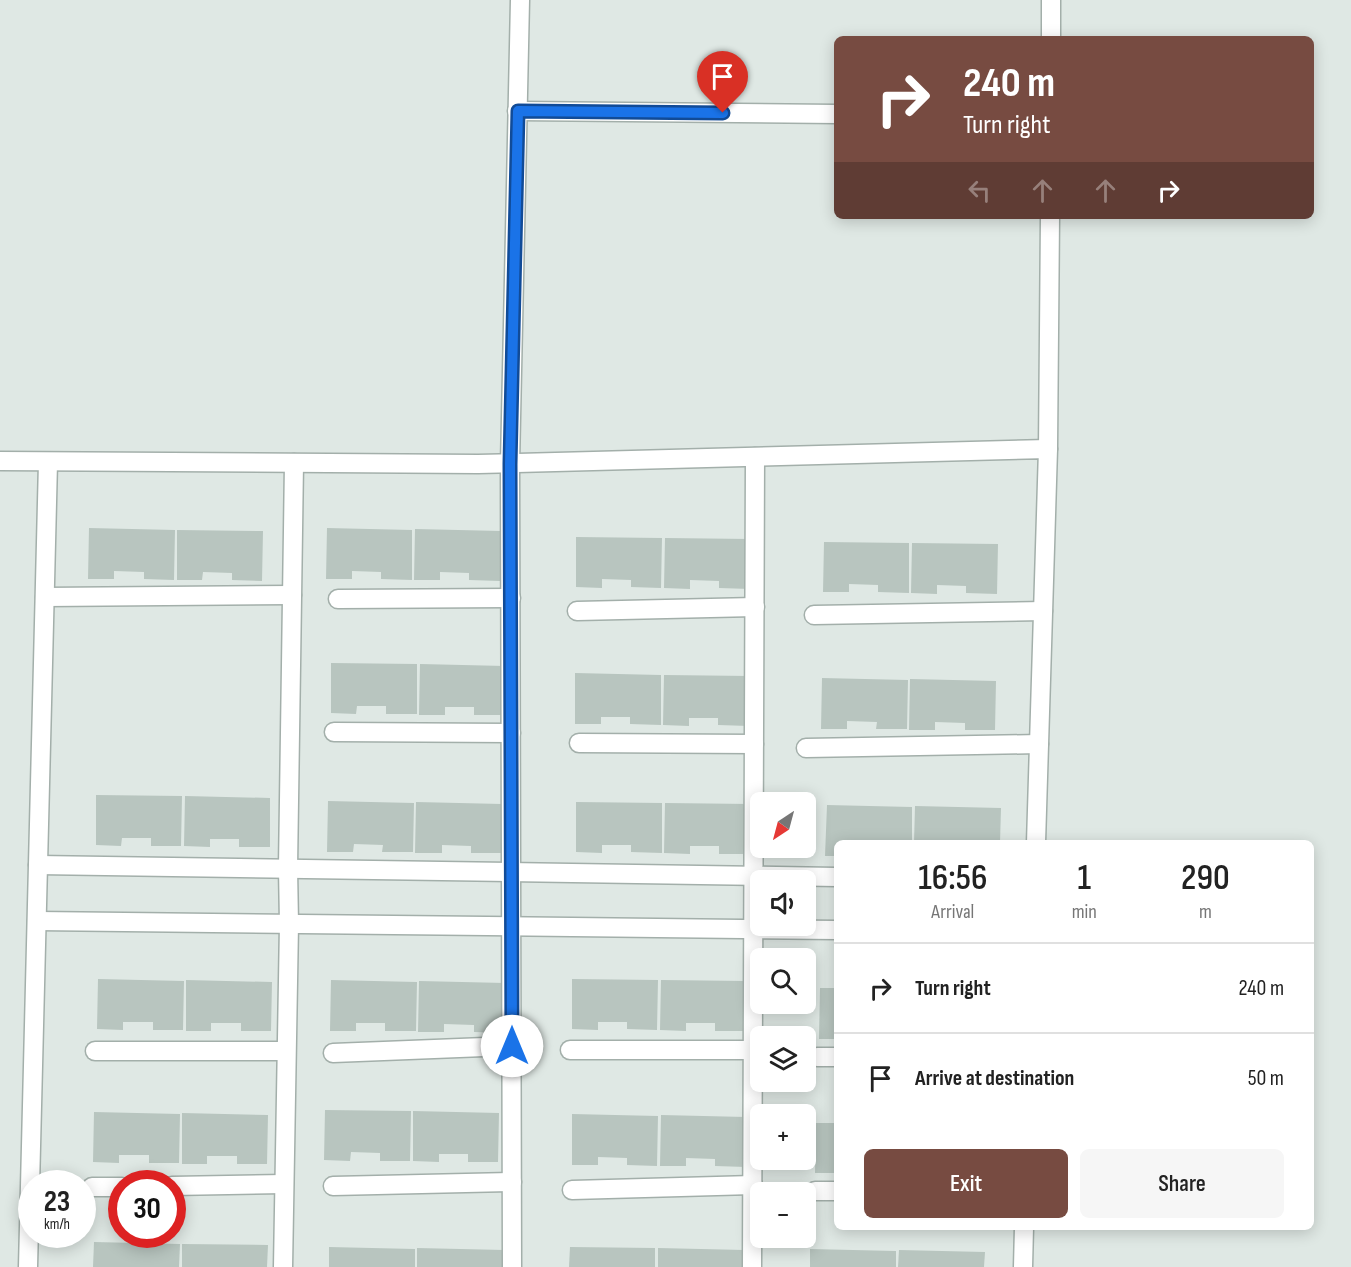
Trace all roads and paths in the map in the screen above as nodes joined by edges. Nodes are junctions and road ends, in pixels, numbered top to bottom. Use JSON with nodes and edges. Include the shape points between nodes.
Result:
{"nodes":[{"id":1,"x":520,"y":0,"type":"edge"},
{"id":2,"x":1051,"y":0,"type":"edge"},
{"id":3,"x":1051,"y":36,"type":"edge"},
{"id":4,"x":518,"y":111,"type":"junction"},
{"id":5,"x":834,"y":114,"type":"edge"},
{"id":6,"x":1050,"y":219,"type":"edge"},
{"id":7,"x":1048,"y":449,"type":"junction"},
{"id":8,"x":755,"y":457,"type":"junction"},
{"id":9,"x":0,"y":461,"type":"edge"},
{"id":10,"x":48,"y":462,"type":"junction"},
{"id":11,"x":294,"y":463,"type":"junction"},
{"id":12,"x":510,"y":464,"type":"junction"},
{"id":13,"x":292,"y":595,"type":"junction"},
{"id":14,"x":45,"y":597,"type":"junction"},
{"id":15,"x":510,"y":598,"type":"junction"},
{"id":16,"x":338,"y":599,"type":"dead end"},
{"id":17,"x":754,"y":607,"type":"junction"},
{"id":18,"x":577,"y":611,"type":"dead end"},
{"id":19,"x":1043,"y":611,"type":"junction"},
{"id":20,"x":814,"y":615,"type":"dead end"},
{"id":21,"x":334,"y":732,"type":"dead end"},
{"id":22,"x":511,"y":733,"type":"junction"},
{"id":23,"x":579,"y":743,"type":"dead end"},
{"id":24,"x":754,"y":744,"type":"junction"},
{"id":25,"x":1040,"y":744,"type":"junction"},
{"id":26,"x":806,"y":748,"type":"dead end"},
{"id":27,"x":1036,"y":840,"type":"edge"},
{"id":28,"x":38,"y":865,"type":"junction"},
{"id":29,"x":288,"y":868,"type":"junction"},
{"id":30,"x":754,"y":870,"type":"edge"},
{"id":31,"x":512,"y":872,"type":"junction"},
{"id":32,"x":750,"y":875,"type":"edge"},
{"id":33,"x":816,"y":876,"type":"edge"},
{"id":34,"x":834,"y":877,"type":"edge"},
{"id":35,"x":37,"y":921,"type":"junction"},
{"id":36,"x":289,"y":924,"type":"junction"},
{"id":37,"x":512,"y":927,"type":"junction"},
{"id":38,"x":750,"y":929,"type":"edge"},
{"id":39,"x":816,"y":930,"type":"edge"},
{"id":40,"x":834,"y":930,"type":"edge"},
{"id":41,"x":753,"y":936,"type":"edge"},
{"id":42,"x":753,"y":1026,"type":"edge"},
{"id":43,"x":512,"y":1046,"type":"junction"},
{"id":44,"x":570,"y":1050,"type":"dead end"},
{"id":45,"x":750,"y":1050,"type":"edge"},
{"id":46,"x":94,"y":1051,"type":"dead end"},
{"id":47,"x":285,"y":1051,"type":"junction"},
{"id":48,"x":333,"y":1053,"type":"dead end"},
{"id":49,"x":817,"y":1057,"type":"dead end"},
{"id":50,"x":834,"y":1057,"type":"edge"},
{"id":51,"x":753,"y":1092,"type":"edge"},
{"id":52,"x":512,"y":1182,"type":"junction"},
{"id":53,"x":753,"y":1182,"type":"edge"},
{"id":54,"x":284,"y":1184,"type":"junction"},
{"id":55,"x":750,"y":1185,"type":"edge"},
{"id":56,"x":186,"y":1186,"type":"edge"},
{"id":57,"x":333,"y":1186,"type":"dead end"},
{"id":58,"x":572,"y":1190,"type":"dead end"},
{"id":59,"x":816,"y":1191,"type":"edge"},
{"id":60,"x":834,"y":1191,"type":"edge"},
{"id":61,"x":1024,"y":1230,"type":"edge"},
{"id":62,"x":752,"y":1248,"type":"edge"},
{"id":63,"x":28,"y":1267,"type":"edge"},
{"id":64,"x":283,"y":1267,"type":"edge"},
{"id":65,"x":512,"y":1267,"type":"edge"},
{"id":66,"x":752,"y":1267,"type":"edge"},
{"id":67,"x":1023,"y":1267,"type":"edge"}],
"edges":[{"from":1,"to":4,"type":"street"},
{"from":2,"to":3,"type":"street"},
{"from":4,"to":5,"type":"street"},
{"from":4,"to":12,"type":"street"},
{"from":6,"to":7,"type":"street"},
{"from":7,"to":8,"type":"street"},
{"from":7,"to":19,"type":"street"},
{"from":8,"to":12,"type":"street"},
{"from":8,"to":17,"type":"street"},
{"from":9,"to":10,"type":"street"},
{"from":10,"to":11,"type":"street"},
{"from":10,"to":14,"type":"street"},
{"from":11,"to":12,"type":"street"},
{"from":11,"to":13,"type":"street"},
{"from":12,"to":15,"type":"street"},
{"from":13,"to":14,"type":"street"},
{"from":13,"to":29,"type":"street"},
{"from":14,"to":28,"type":"street"},
{"from":15,"to":16,"type":"street"},
{"from":15,"to":22,"type":"street"},
{"from":17,"to":18,"type":"street"},
{"from":17,"to":24,"type":"street"},
{"from":19,"to":20,"type":"street"},
{"from":19,"to":25,"type":"street"},
{"from":21,"to":22,"type":"street"},
{"from":22,"to":31,"type":"street"},
{"from":23,"to":24,"type":"street"},
{"from":24,"to":30,"type":"street"},
{"from":25,"to":26,"type":"street"},
{"from":25,"to":27,"type":"street"},
{"from":28,"to":29,"type":"street"},
{"from":28,"to":35,"type":"street"},
{"from":29,"to":31,"type":"street"},
{"from":29,"to":36,"type":"street"},
{"from":31,"to":32,"type":"street"},
{"from":31,"to":37,"type":"street"},
{"from":33,"to":34,"type":"street"},
{"from":35,"to":36,"type":"street"},
{"from":35,"to":63,"type":"street"},
{"from":36,"to":37,"type":"street"},
{"from":36,"to":47,"type":"street"},
{"from":37,"to":38,"type":"street"},
{"from":37,"to":43,"type":"street"},
{"from":39,"to":40,"type":"street"},
{"from":41,"to":42,"type":"street"},
{"from":43,"to":48,"type":"street"},
{"from":43,"to":52,"type":"street"},
{"from":44,"to":45,"type":"street"},
{"from":46,"to":47,"type":"street"},
{"from":47,"to":54,"type":"street"},
{"from":49,"to":50,"type":"street"},
{"from":51,"to":53,"type":"street"},
{"from":52,"to":57,"type":"street"},
{"from":52,"to":65,"type":"street"},
{"from":54,"to":56,"type":"street"},
{"from":54,"to":64,"type":"street"},
{"from":55,"to":58,"type":"street"},
{"from":59,"to":60,"type":"street"},
{"from":61,"to":67,"type":"street"},
{"from":62,"to":66,"type":"street"}]}
